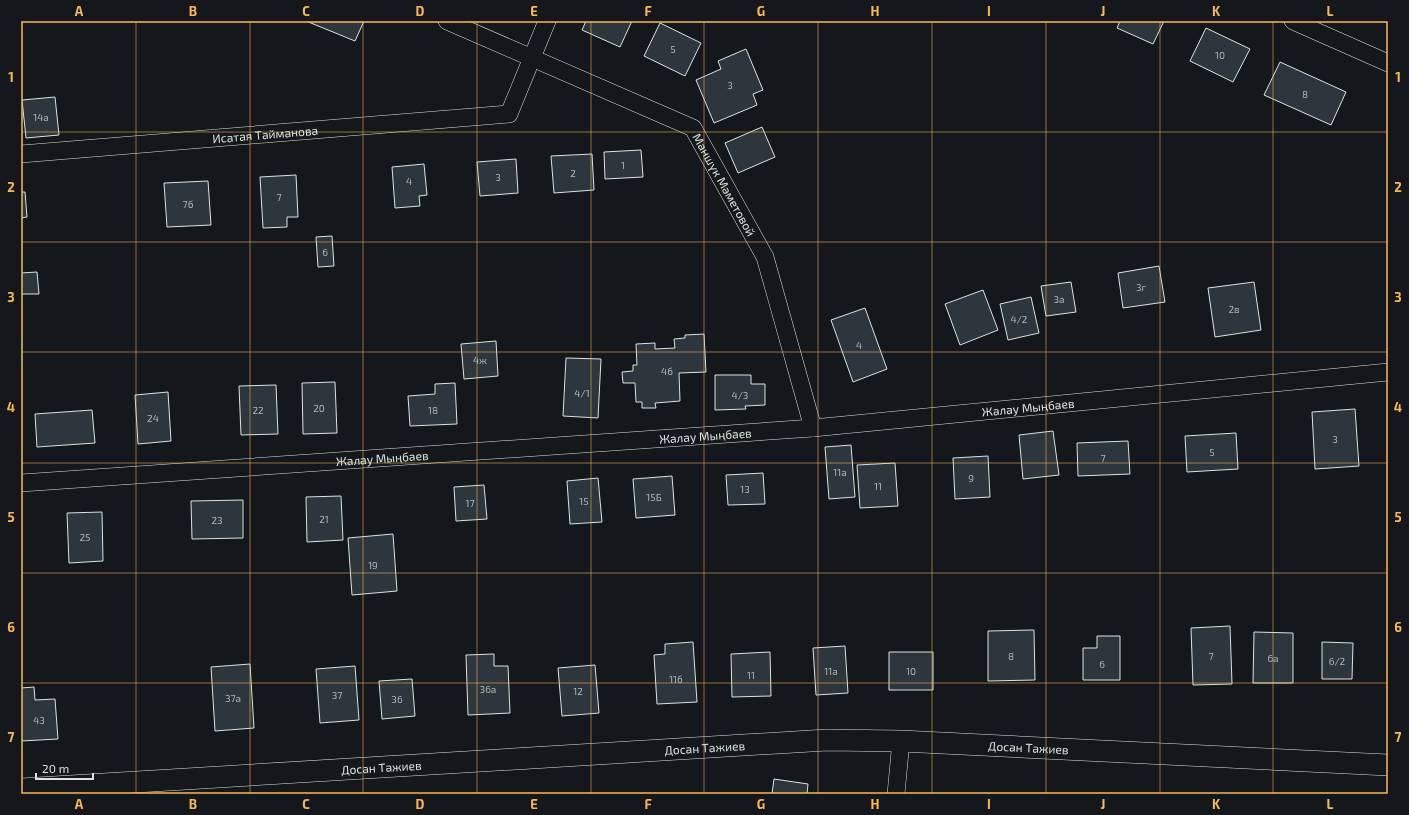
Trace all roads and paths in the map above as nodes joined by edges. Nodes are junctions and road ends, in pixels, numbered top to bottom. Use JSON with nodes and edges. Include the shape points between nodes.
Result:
{"nodes":[{"id":1,"x":447,"y":21,"type":"edge"},
{"id":2,"x":547,"y":21,"type":"edge"},
{"id":3,"x":1293,"y":21,"type":"edge"},
{"id":4,"x":532,"y":58,"type":"junction"},
{"id":5,"x":1388,"y":63,"type":"edge"},
{"id":6,"x":21,"y":154,"type":"edge"},
{"id":7,"x":1388,"y":372,"type":"edge"},
{"id":8,"x":812,"y":428,"type":"junction"},
{"id":9,"x":21,"y":483,"type":"edge"},
{"id":10,"x":901,"y":741,"type":"junction"},
{"id":11,"x":1388,"y":765,"type":"edge"},
{"id":12,"x":21,"y":789,"type":"edge"},
{"id":13,"x":896,"y":794,"type":"edge"}],
"edges":[{"from":1,"to":4,"type":"street","name":"Маншүк Мәметовой"},
{"from":2,"to":4,"type":"street"},
{"from":3,"to":5,"type":"street"},
{"from":4,"to":6,"type":"street","name":"Исатая Тайманова","via":[[509,114]]},
{"from":4,"to":8,"type":"street","name":"Маншүк Мәметовой","via":[[692,128],[765,257]]},
{"from":7,"to":8,"type":"street","name":"Жалау Мыңбаев"},
{"from":8,"to":9,"type":"street","name":"Жалау Мыңбаев"},
{"from":10,"to":11,"type":"street","name":"Досан Тажиев"},
{"from":10,"to":12,"type":"street","name":"Досан Тажиев","via":[[828,740]]},
{"from":10,"to":13,"type":"street"}]}
